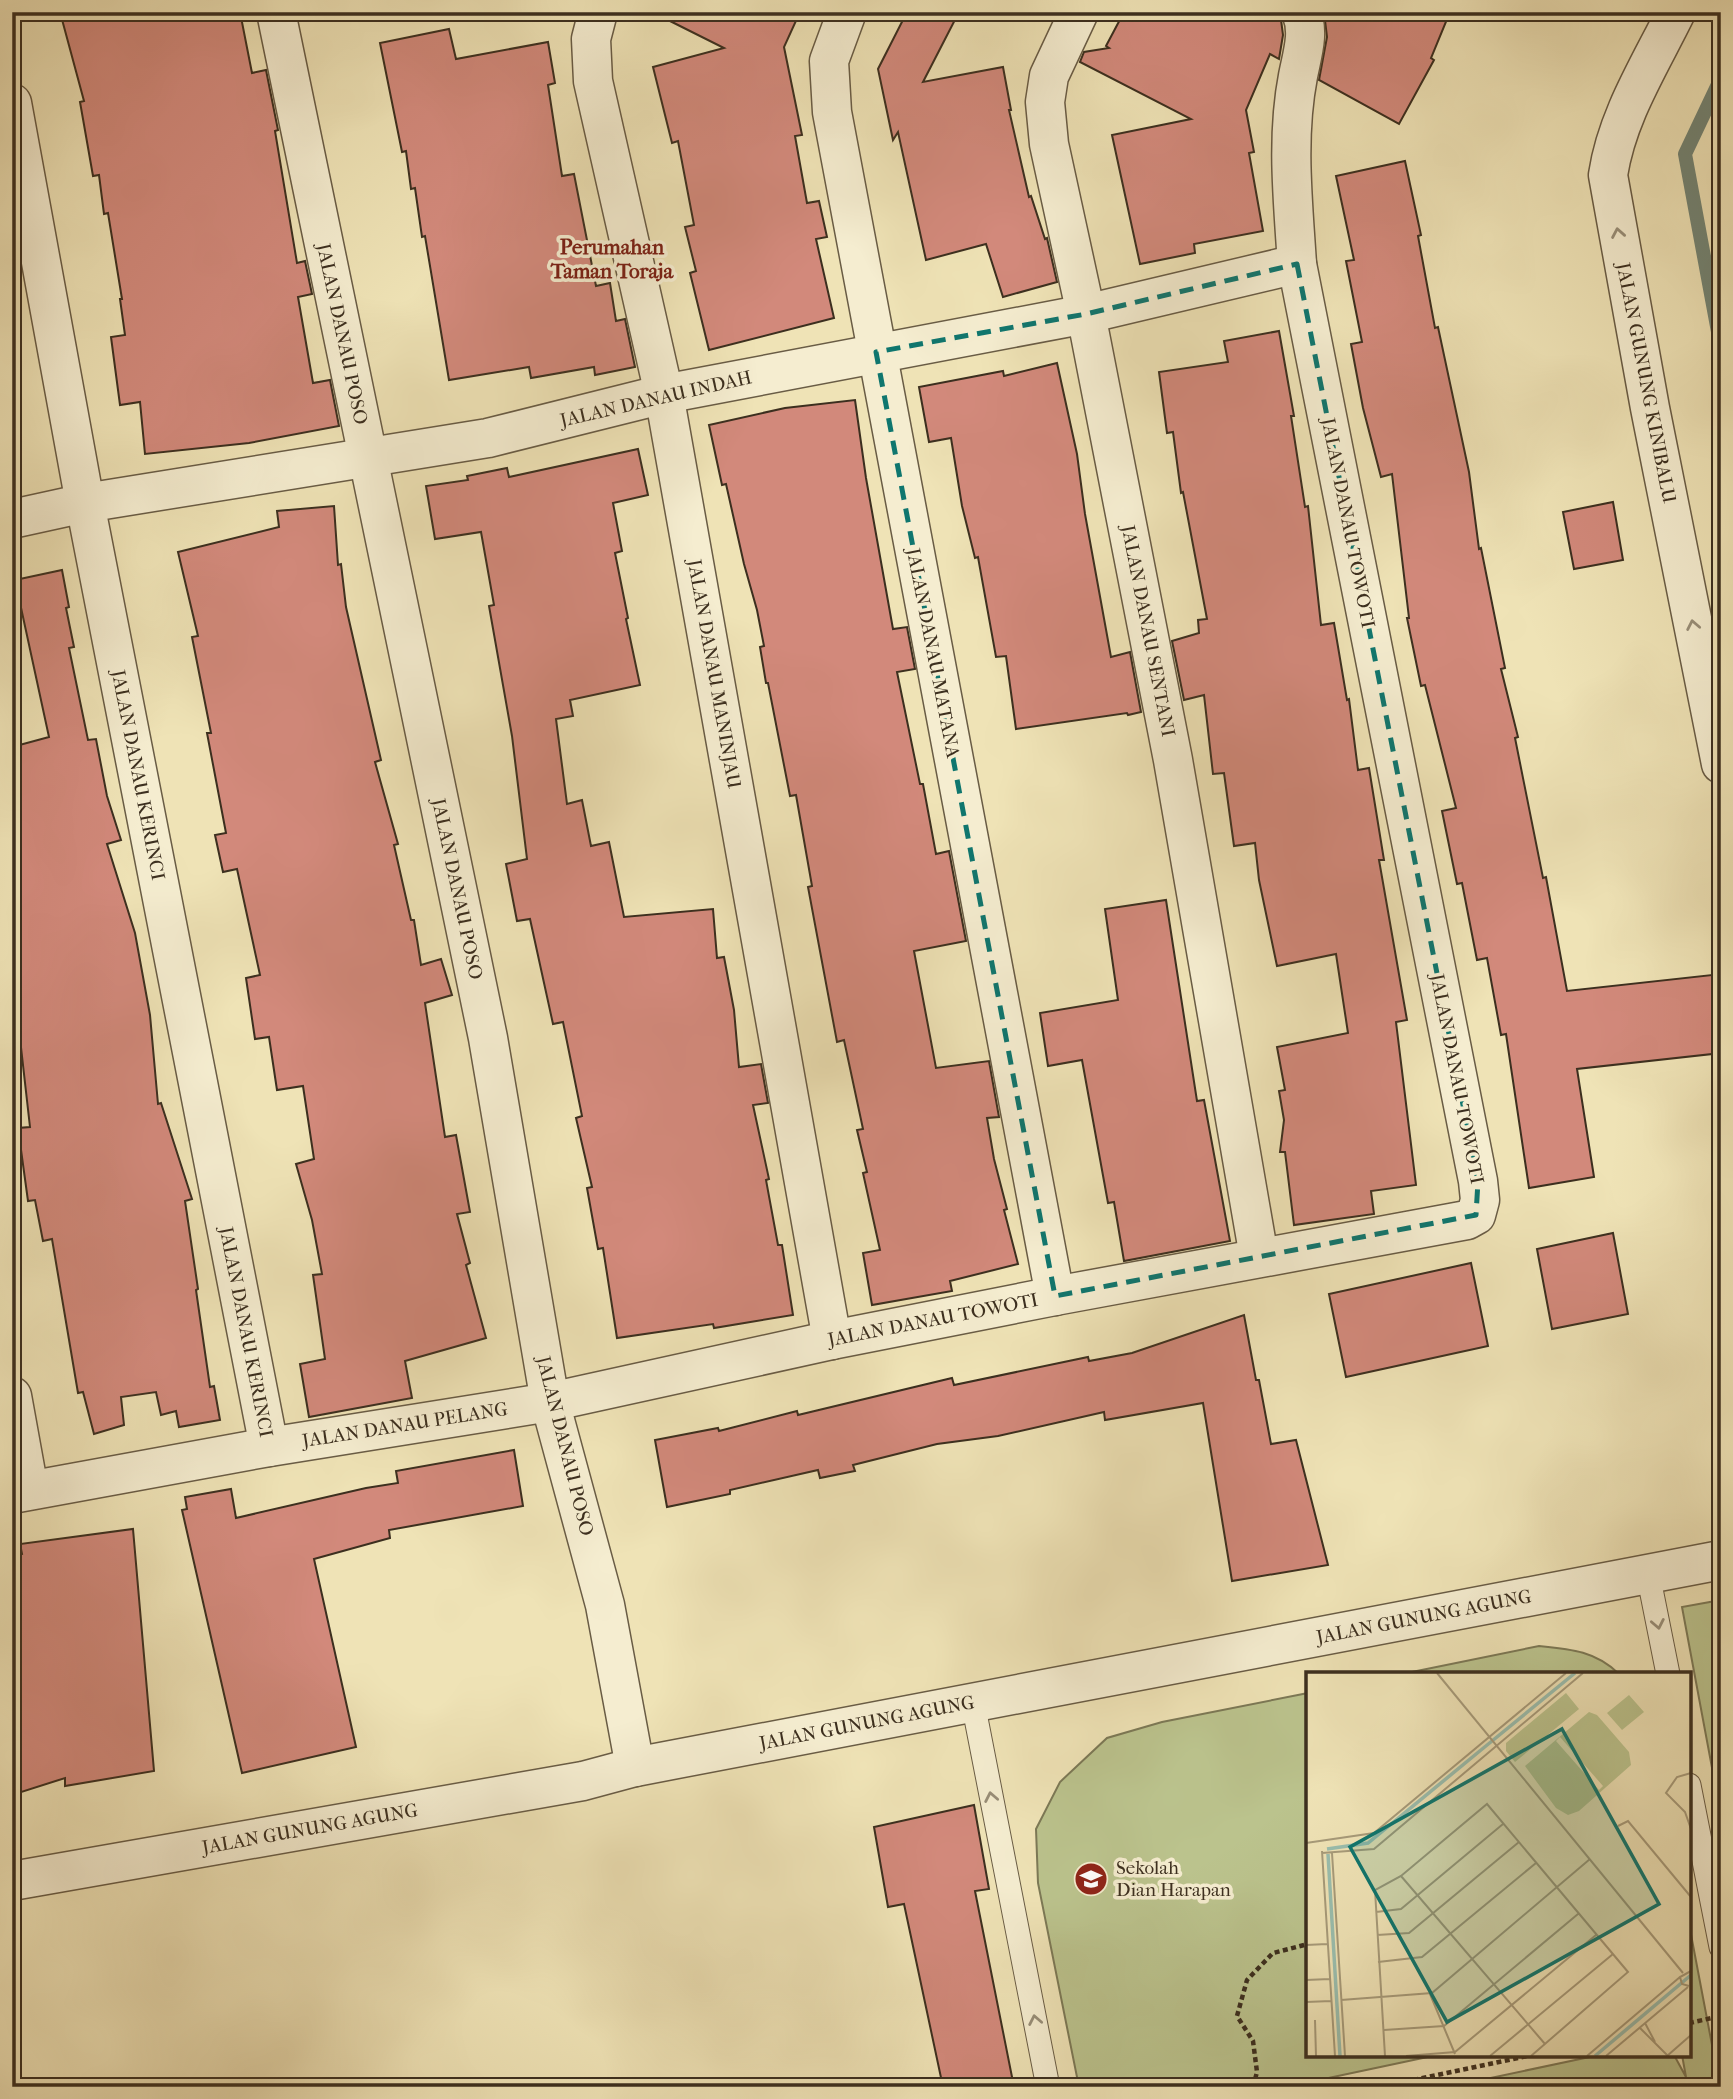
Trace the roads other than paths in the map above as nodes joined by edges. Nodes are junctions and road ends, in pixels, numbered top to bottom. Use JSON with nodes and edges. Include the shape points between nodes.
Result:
{"nodes":[{"id":1,"x":276,"y":12,"type":"edge"},
{"id":2,"x":598,"y":12,"type":"edge"},
{"id":3,"x":847,"y":12,"type":"edge"},
{"id":4,"x":1079,"y":12,"type":"edge"},
{"id":5,"x":1301,"y":12,"type":"edge"},
{"id":6,"x":1676,"y":12,"type":"edge"},
{"id":7,"x":12,"y":103,"type":"edge"},
{"id":8,"x":1297,"y":264,"type":"junction"},
{"id":9,"x":1086,"y":314,"type":"junction"},
{"id":10,"x":876,"y":352,"type":"junction"},
{"id":11,"x":664,"y":394,"type":"junction"},
{"id":12,"x":367,"y":458,"type":"junction"},
{"id":13,"x":85,"y":503,"type":"junction"},
{"id":14,"x":12,"y":519,"type":"edge"},
{"id":15,"x":1721,"y":764,"type":"edge"},
{"id":16,"x":1259,"y":1258,"type":"junction"},
{"id":17,"x":1055,"y":1296,"type":"junction"},
{"id":18,"x":832,"y":1340,"type":"junction"},
{"id":19,"x":12,"y":1396,"type":"edge"},
{"id":20,"x":550,"y":1402,"type":"junction"},
{"id":21,"x":268,"y":1447,"type":"junction"},
{"id":22,"x":21,"y":1492,"type":"edge"},
{"id":23,"x":1721,"y":1560,"type":"edge"},
{"id":24,"x":1648,"y":1573,"type":"junction"},
{"id":25,"x":1668,"y":1672,"type":"edge"},
{"id":26,"x":973,"y":1703,"type":"junction"},
{"id":27,"x":635,"y":1767,"type":"junction"},
{"id":28,"x":1691,"y":1795,"type":"edge"},
{"id":29,"x":12,"y":1881,"type":"edge"},
{"id":30,"x":1721,"y":1947,"type":"edge"},
{"id":31,"x":1048,"y":2087,"type":"edge"}],
"edges":[{"from":1,"to":12,"type":"street","name":"JALAN DANAU POSO"},
{"from":2,"to":11,"type":"street","name":"JALAN DANAU MANINJAU","via":[[591,40],[593,81]]},
{"from":3,"to":10,"type":"street","name":"JALAN DANAU MATANA","via":[[829,61],[829,80]]},
{"from":4,"to":9,"type":"street","name":"JALAN DANAU SENTANI","via":[[1049,76],[1045,102],[1049,144]]},
{"from":5,"to":8,"type":"street","name":"JALAN DANAU TOWOTI","via":[[1306,37],[1290,154]]},
{"from":15,"to":6,"type":"street","name":"JALAN GUNUNG KINIBALU","one_way":true,"via":[[1608,175],[1622,121]]},
{"from":7,"to":13,"type":"street","name":"JALAN DANAU KERINCI"},
{"from":8,"to":9,"type":"street","name":"JALAN DANAU INDAH"},
{"from":8,"to":16,"type":"street","name":"JALAN DANAU TOWOTI","via":[[1480,1200],[1476,1215],[1467,1220]]},
{"from":9,"to":10,"type":"street","name":"JALAN DANAU INDAH"},
{"from":9,"to":16,"type":"street","name":"JALAN DANAU SENTANI","via":[[1173,761]]},
{"from":10,"to":11,"type":"street","name":"JALAN DANAU INDAH"},
{"from":10,"to":17,"type":"street","name":"JALAN DANAU MATANA"},
{"from":11,"to":12,"type":"street","name":"JALAN DANAU INDAH","via":[[488,438]]},
{"from":11,"to":18,"type":"street","name":"JALAN DANAU MANINJAU"},
{"from":12,"to":13,"type":"street","name":"JALAN DANAU INDAH"},
{"from":12,"to":20,"type":"street","name":"JALAN DANAU POSO","via":[[488,1038]]},
{"from":13,"to":14,"type":"street","name":"JALAN DANAU INDAH"},
{"from":13,"to":21,"type":"street","name":"JALAN DANAU KERINCI"},
{"from":16,"to":17,"type":"street","name":"JALAN DANAU TOWOTI"},
{"from":17,"to":18,"type":"street","name":"JALAN DANAU TOWOTI"},
{"from":18,"to":20,"type":"street","name":"JALAN DANAU TOWOTI"},
{"from":19,"to":22,"type":"street"},
{"from":20,"to":21,"type":"street","name":"JALAN DANAU PELANG"},
{"from":20,"to":27,"type":"street","name":"JALAN DANAU POSO","via":[[605,1605]]},
{"from":21,"to":22,"type":"street","name":"JALAN DANAU PELANG"},
{"from":23,"to":24,"type":"street","name":"JALAN GUNUNG AGUNG"},
{"from":24,"to":25,"type":"lane","one_way":true},
{"from":24,"to":26,"type":"street","name":"JALAN GUNUNG AGUNG"},
{"from":26,"to":27,"type":"street","name":"JALAN GUNUNG AGUNG"},
{"from":31,"to":26,"type":"lane","one_way":true},
{"from":27,"to":29,"type":"street","name":"JALAN GUNUNG AGUNG","via":[[583,1781]]},
{"from":28,"to":30,"type":"lane"}]}
